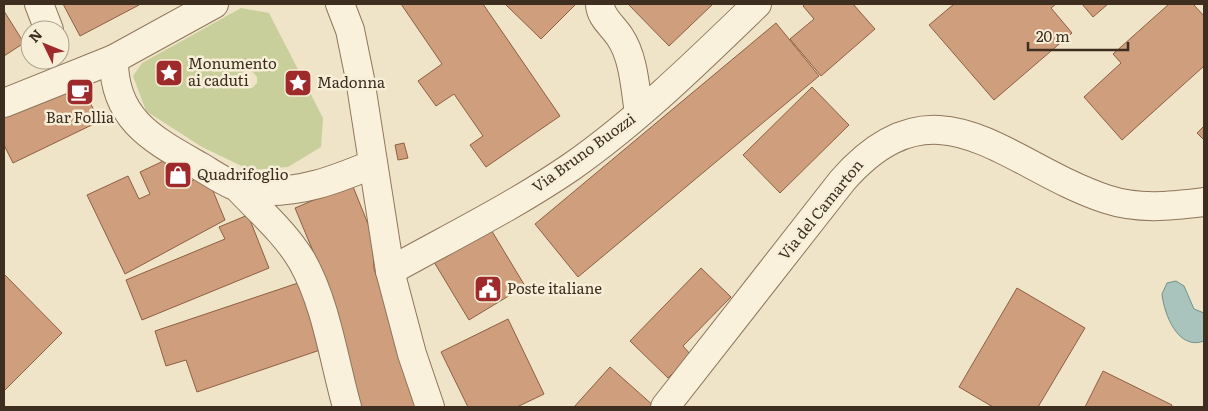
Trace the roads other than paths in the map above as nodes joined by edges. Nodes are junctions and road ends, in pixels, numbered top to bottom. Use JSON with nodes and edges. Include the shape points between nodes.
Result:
{"nodes":[{"id":1,"x":39,"y":4,"type":"edge"},
{"id":2,"x":214,"y":4,"type":"edge"},
{"id":3,"x":340,"y":4,"type":"edge"},
{"id":4,"x":600,"y":4,"type":"edge"},
{"id":5,"x":757,"y":4,"type":"edge"},
{"id":6,"x":45,"y":20,"type":"edge"},
{"id":7,"x":114,"y":59,"type":"junction"},
{"id":8,"x":70,"y":68,"type":"edge"},
{"id":9,"x":61,"y":70,"type":"edge"},
{"id":10,"x":4,"y":103,"type":"edge"},
{"id":11,"x":639,"y":113,"type":"junction"},
{"id":12,"x":372,"y":164,"type":"junction"},
{"id":13,"x":240,"y":189,"type":"junction"},
{"id":14,"x":1204,"y":202,"type":"edge"},
{"id":15,"x":390,"y":271,"type":"junction"},
{"id":16,"x":346,"y":407,"type":"edge"},
{"id":17,"x":430,"y":407,"type":"edge"},
{"id":18,"x":665,"y":407,"type":"edge"}],
"edges":[{"from":1,"to":6,"type":"street"},
{"from":2,"to":7,"type":"street"},
{"from":3,"to":12,"type":"street","via":[[355,51]]},
{"from":4,"to":11,"type":"street","via":[[602,15],[625,45]]},
{"from":5,"to":11,"type":"street","name":"Via Bruno Buozzi"},
{"from":7,"to":8,"type":"street"},
{"from":7,"to":13,"type":"street","via":[[120,97],[140,128]]},
{"from":9,"to":10,"type":"street"},
{"from":11,"to":15,"type":"street","name":"Via Bruno Buozzi","via":[[550,181]]},
{"from":12,"to":13,"type":"street","via":[[309,188],[277,191]]},
{"from":12,"to":15,"type":"street"},
{"from":13,"to":16,"type":"street","via":[[284,236],[309,276],[320,305]]},
{"from":14,"to":18,"type":"street","name":"Via del Camarton","via":[[1153,207],[1122,203],[1080,189],[998,147],[960,132],[936,130],[897,136],[861,160],[842,181]]},
{"from":15,"to":17,"type":"street"}]}
